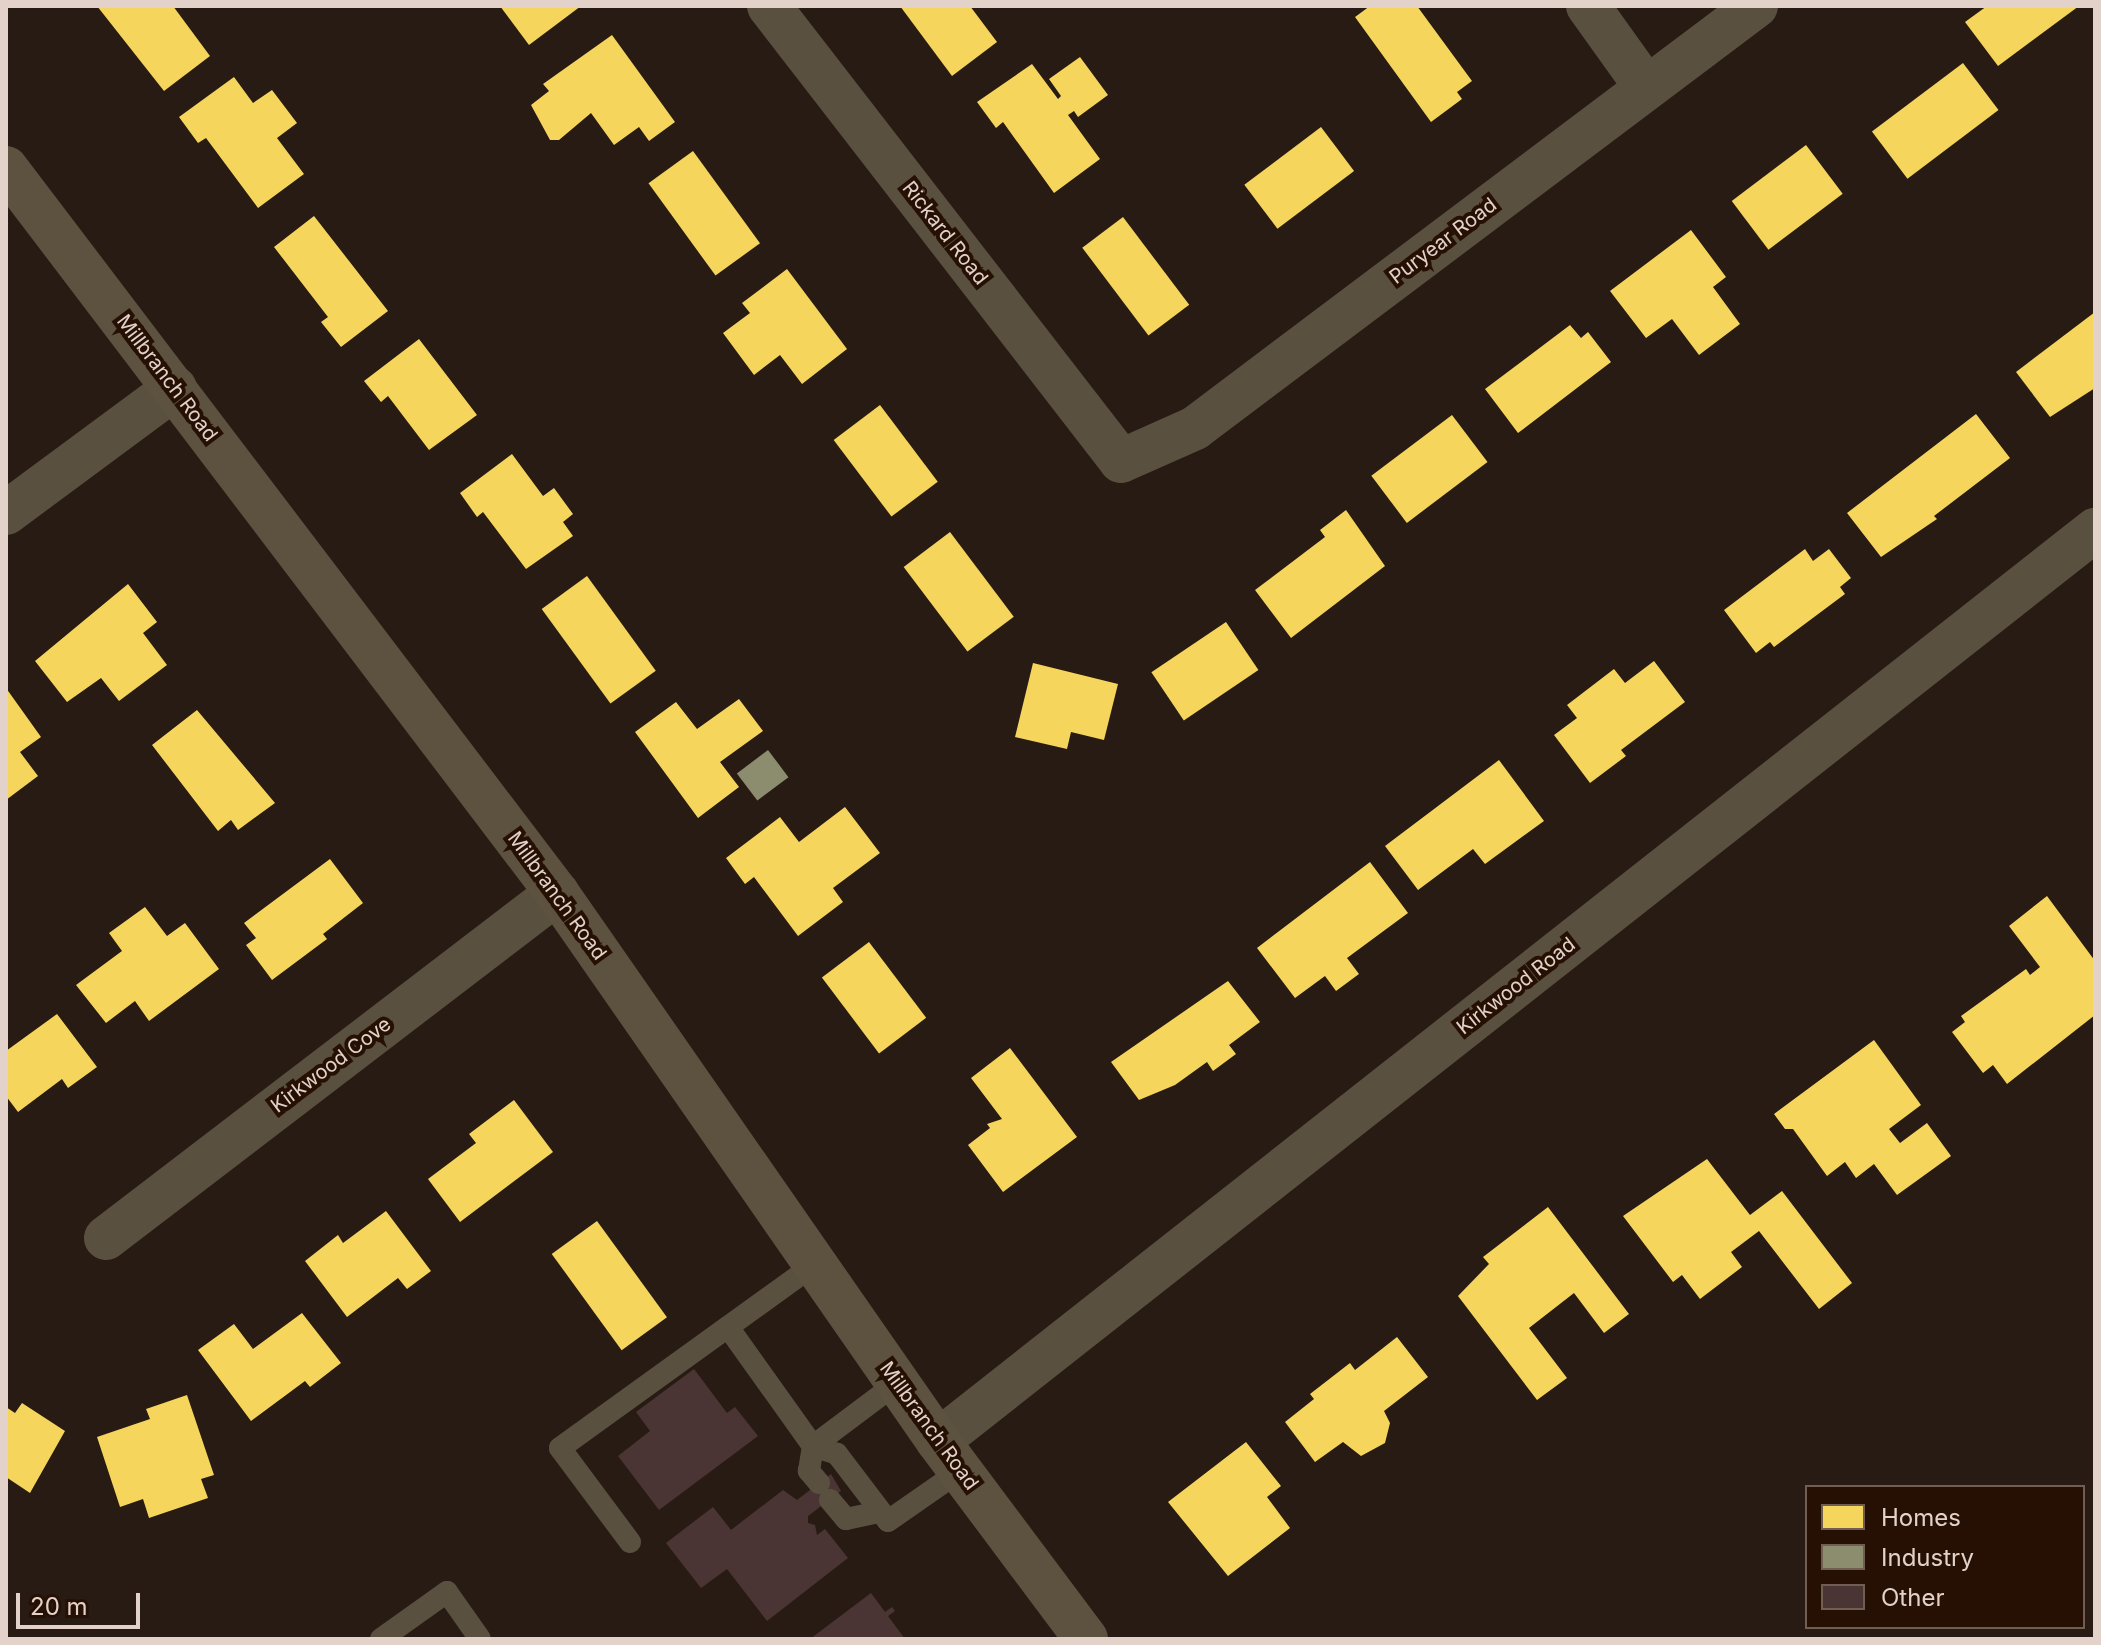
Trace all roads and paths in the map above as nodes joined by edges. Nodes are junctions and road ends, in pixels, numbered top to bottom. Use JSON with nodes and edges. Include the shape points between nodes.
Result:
{"nodes":[{"id":1,"x":769,"y":6,"type":"edge"},
{"id":2,"x":1588,"y":6,"type":"edge"},
{"id":3,"x":1756,"y":6,"type":"edge"},
{"id":4,"x":1646,"y":87,"type":"junction"},
{"id":5,"x":6,"y":168,"type":"edge"},
{"id":6,"x":175,"y":388,"type":"junction"},
{"id":7,"x":1121,"y":461,"type":"joint"},
{"id":8,"x":6,"y":513,"type":"edge"},
{"id":9,"x":2095,"y":530,"type":"edge"},
{"id":10,"x":557,"y":893,"type":"junction"},
{"id":11,"x":106,"y":1238,"type":"dead end"},
{"id":12,"x":815,"y":1264,"type":"junction"},
{"id":13,"x":728,"y":1327,"type":"junction"},
{"id":14,"x":897,"y":1383,"type":"junction"},
{"id":15,"x":813,"y":1446,"type":"junction"},
{"id":16,"x":949,"y":1456,"type":"junction"},
{"id":17,"x":880,"y":1512,"type":"junction"},
{"id":18,"x":630,"y":1542,"type":"dead end"},
{"id":19,"x":381,"y":1639,"type":"edge"},
{"id":20,"x":480,"y":1639,"type":"edge"},
{"id":21,"x":1086,"y":1639,"type":"edge"}],
"edges":[{"from":1,"to":7,"type":"street","name":"Rickard Road"},
{"from":2,"to":4,"type":"street"},
{"from":3,"to":4,"type":"street","name":"Puryear Road"},
{"from":4,"to":7,"type":"street","name":"Puryear Road","via":[[1195,428]]},
{"from":5,"to":6,"type":"main road","name":"Millbranch Road"},
{"from":6,"to":8,"type":"street"},
{"from":6,"to":10,"type":"main road","name":"Millbranch Road"},
{"from":9,"to":16,"type":"street","name":"Kirkwood Road"},
{"from":10,"to":11,"type":"street","name":"Kirkwood Cove"},
{"from":10,"to":12,"type":"main road","name":"Millbranch Road"},
{"from":12,"to":13,"type":"lane"},
{"from":12,"to":14,"type":"main road","name":"Millbranch Road"},
{"from":13,"to":15,"type":"lane"},
{"from":13,"to":18,"type":"lane","via":[[560,1448]]},
{"from":14,"to":15,"type":"lane"},
{"from":14,"to":16,"type":"main road","name":"Millbranch Road"},
{"from":15,"to":17,"type":"lane","via":[[837,1454]]},
{"from":15,"to":17,"type":"lane","via":[[809,1471],[846,1519]]},
{"from":16,"to":17,"type":"lane","via":[[888,1521]]},
{"from":16,"to":21,"type":"main road","name":"Millbranch Road"},
{"from":19,"to":20,"type":"lane","via":[[447,1592]]}]}
